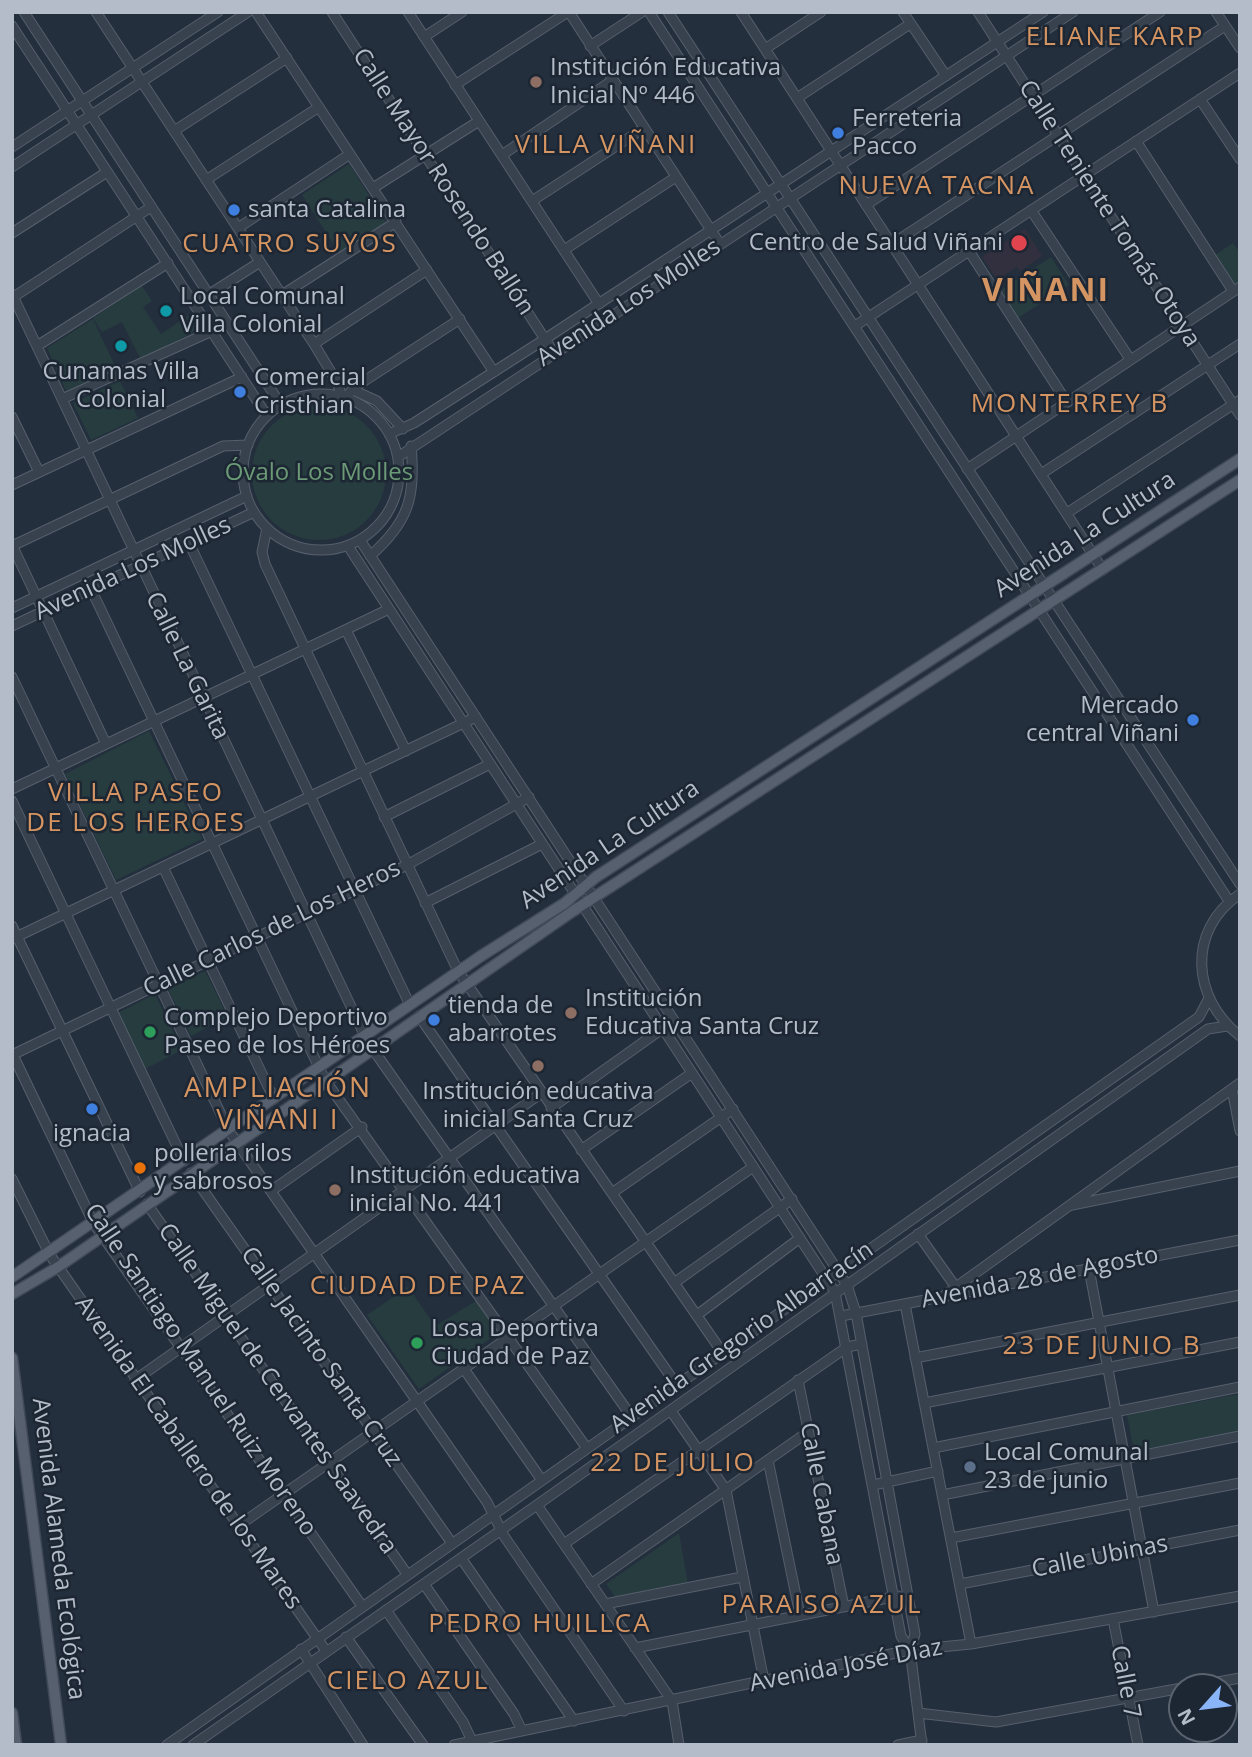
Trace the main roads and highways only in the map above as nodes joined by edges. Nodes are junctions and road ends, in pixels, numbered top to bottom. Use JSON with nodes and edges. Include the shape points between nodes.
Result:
{"nodes":[{"id":1,"x":1240,"y":459,"type":"edge"},
{"id":2,"x":1240,"y":480,"type":"edge"},
{"id":3,"x":810,"y":739,"type":"junction"},
{"id":4,"x":818,"y":753,"type":"junction"},
{"id":5,"x":12,"y":1277,"type":"edge"},
{"id":6,"x":12,"y":1294,"type":"edge"},
{"id":7,"x":12,"y":1358,"type":"edge"},
{"id":8,"x":12,"y":1713,"type":"edge"},
{"id":9,"x":16,"y":1745,"type":"edge"},
{"id":10,"x":61,"y":1745,"type":"edge"}],
"edges":[{"from":1,"to":3,"type":"main road","name":"Avenida La Cultura"},
{"from":2,"to":4,"type":"main road","name":"Avenida La Cultura"},
{"from":3,"to":4,"type":"main road"},
{"from":3,"to":5,"type":"main road","name":"Avenida La Cultura","via":[[458,971]]},
{"from":4,"to":6,"type":"main road","name":"Avenida La Cultura","via":[[582,905],[58,1267]]},
{"from":7,"to":10,"type":"main road","name":"Avenida Alameda Ecológica"},
{"from":8,"to":9,"type":"main road"}]}
